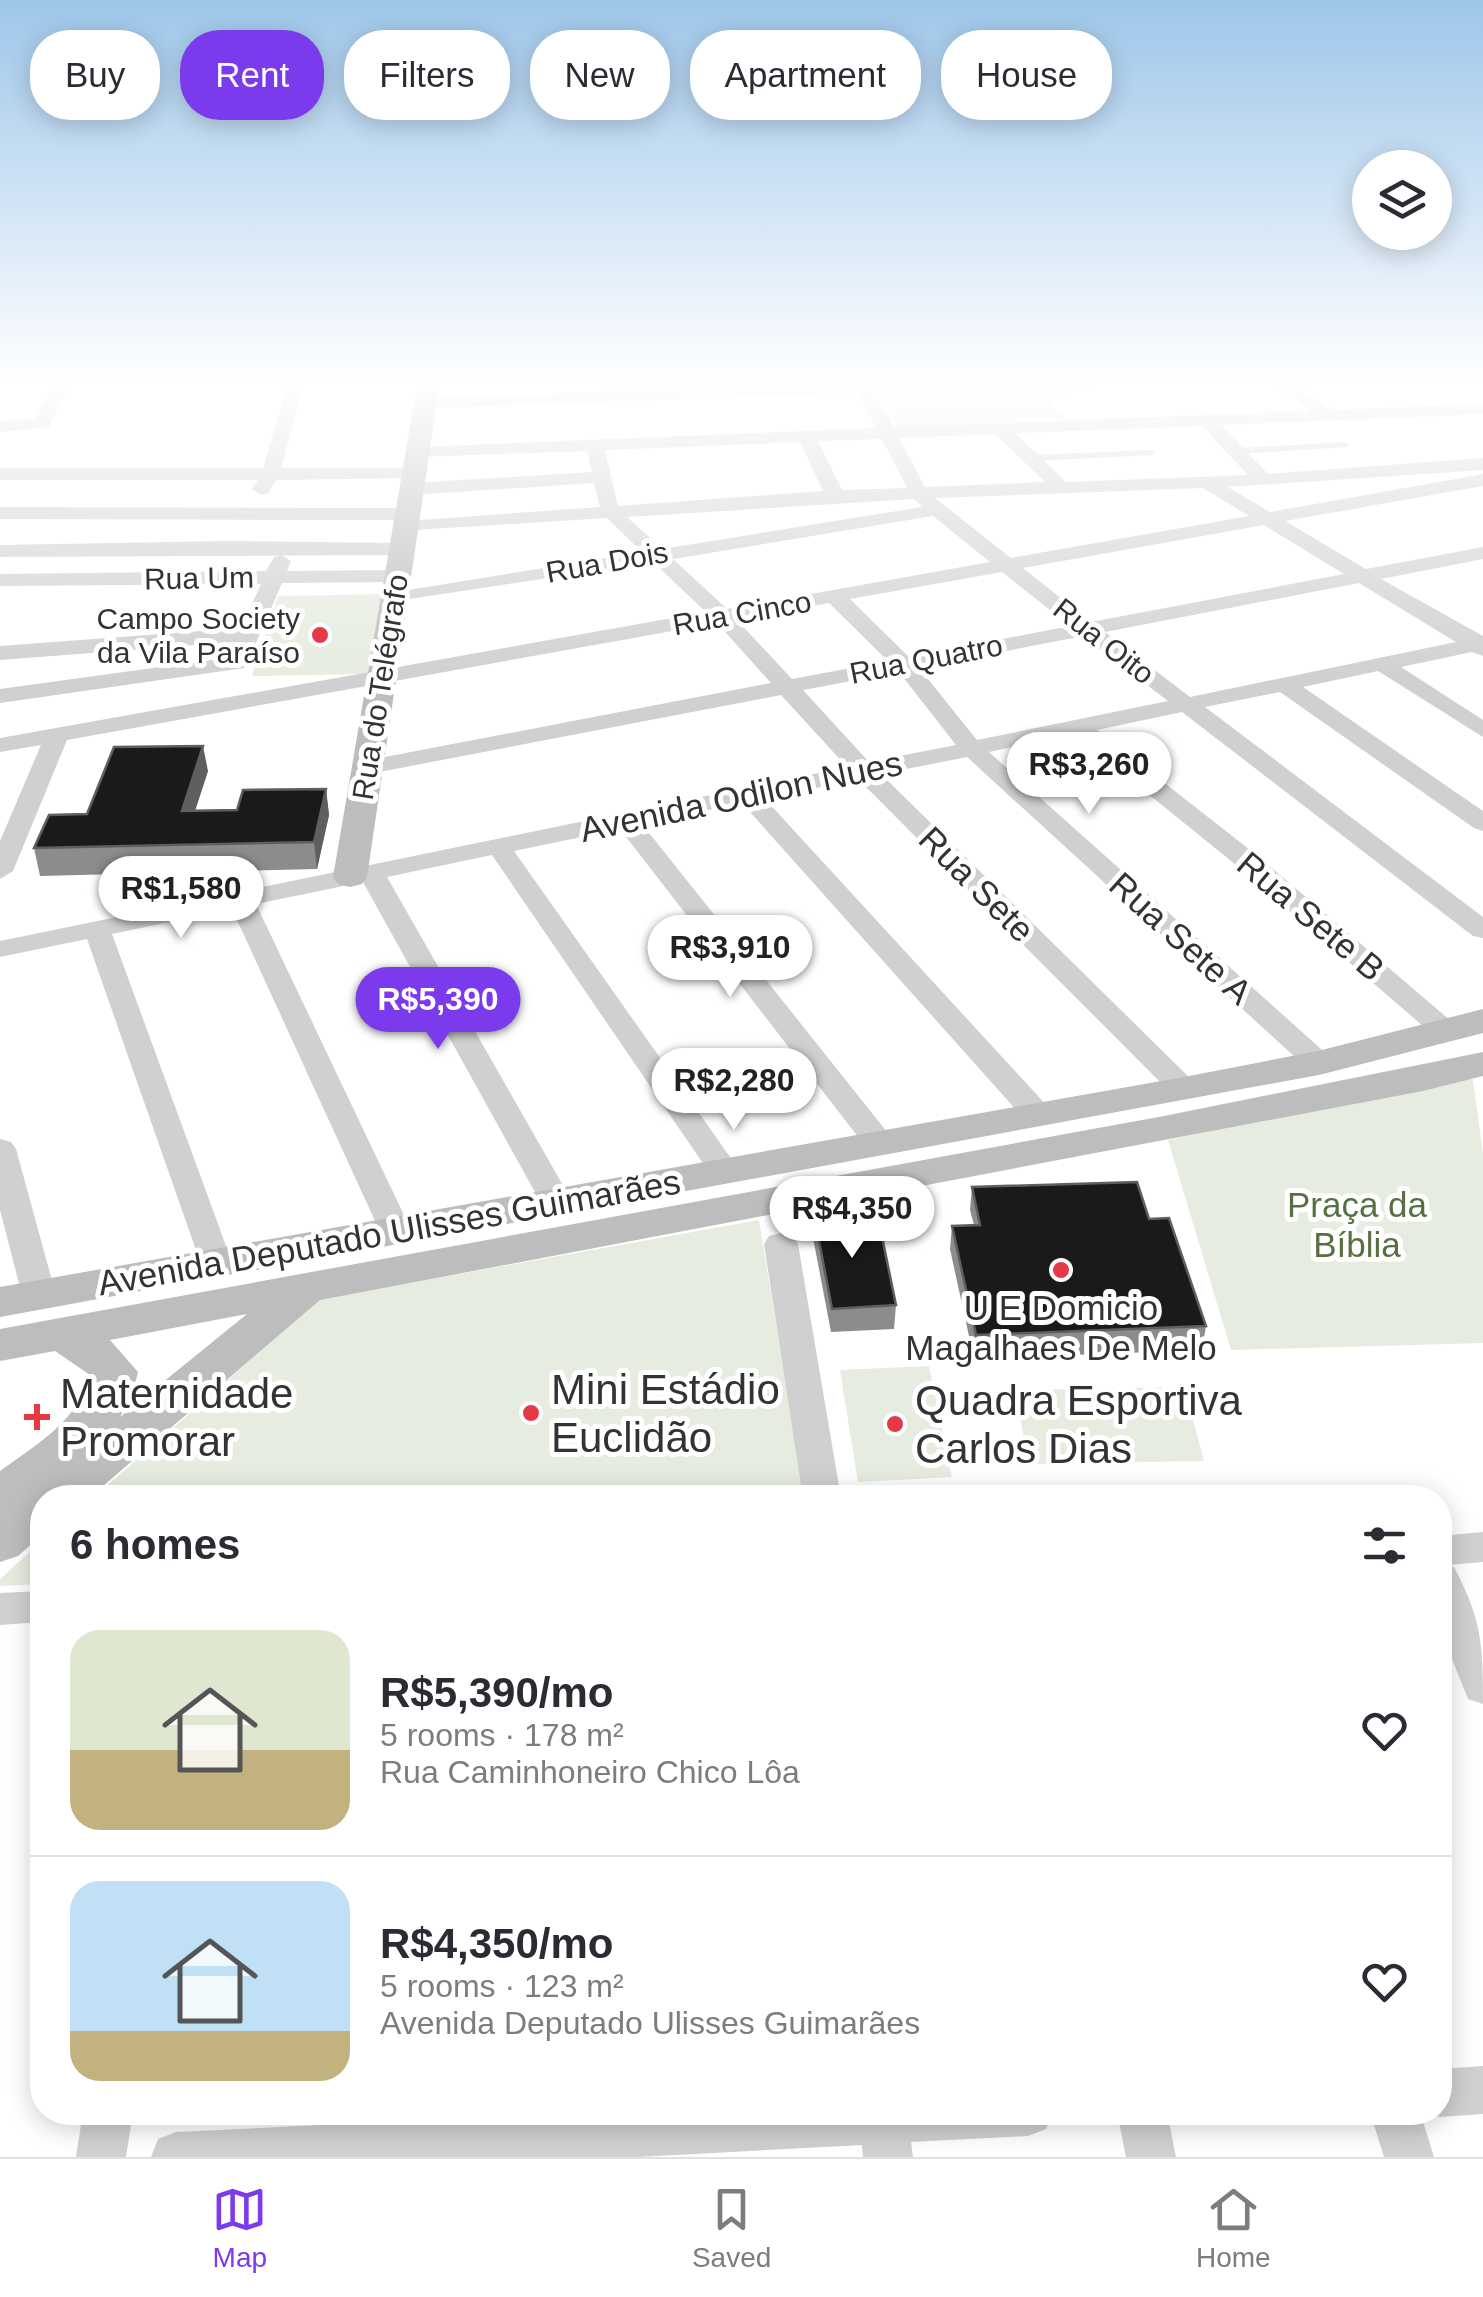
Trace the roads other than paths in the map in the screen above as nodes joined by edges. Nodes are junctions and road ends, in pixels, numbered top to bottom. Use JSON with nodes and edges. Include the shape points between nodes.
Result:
{"nodes":[{"id":1,"x":266,"y":481,"type":"edge"},
{"id":2,"x":286,"y":481,"type":"edge"},
{"id":3,"x":413,"y":481,"type":"edge"},
{"id":4,"x":507,"y":481,"type":"edge"},
{"id":5,"x":584,"y":481,"type":"edge"},
{"id":6,"x":601,"y":481,"type":"edge"},
{"id":7,"x":829,"y":481,"type":"edge"},
{"id":8,"x":913,"y":481,"type":"edge"},
{"id":9,"x":1055,"y":481,"type":"edge"},
{"id":10,"x":1245,"y":481,"type":"edge"},
{"id":11,"x":1480,"y":481,"type":"edge"},
{"id":12,"x":1208,"y":482,"type":"junction"},
{"id":13,"x":1061,"y":487,"type":"junction"},
{"id":14,"x":919,"y":493,"type":"junction"},
{"id":15,"x":836,"y":496,"type":"junction"},
{"id":16,"x":937,"y":510,"type":"junction"},
{"id":17,"x":610,"y":512,"type":"junction"},
{"id":18,"x":0,"y":513,"type":"edge"},
{"id":19,"x":245,"y":514,"type":"junction"},
{"id":20,"x":302,"y":515,"type":"junction"},
{"id":21,"x":1273,"y":520,"type":"junction"},
{"id":22,"x":406,"y":522,"type":"junction"},
{"id":23,"x":224,"y":547,"type":"junction"},
{"id":24,"x":287,"y":547,"type":"junction"},
{"id":25,"x":0,"y":550,"type":"edge"},
{"id":26,"x":1483,"y":553,"type":"edge"},
{"id":27,"x":654,"y":554,"type":"junction"},
{"id":28,"x":1010,"y":566,"type":"junction"},
{"id":29,"x":1363,"y":575,"type":"junction"},
{"id":30,"x":272,"y":577,"type":"junction"},
{"id":31,"x":0,"y":580,"type":"edge"},
{"id":32,"x":835,"y":597,"type":"junction"},
{"id":33,"x":721,"y":615,"type":"junction"},
{"id":34,"x":1087,"y":629,"type":"junction"},
{"id":35,"x":248,"y":634,"type":"junction"},
{"id":36,"x":1481,"y":646,"type":"edge"},
{"id":37,"x":0,"y":653,"type":"edge"},
{"id":38,"x":236,"y":663,"type":"junction"},
{"id":39,"x":903,"y":663,"type":"junction"},
{"id":40,"x":1382,"y":664,"type":"junction"},
{"id":41,"x":385,"y":679,"type":"junction"},
{"id":42,"x":1284,"y":684,"type":"junction"},
{"id":43,"x":788,"y":685,"type":"junction"},
{"id":44,"x":0,"y":696,"type":"edge"},
{"id":45,"x":1188,"y":704,"type":"junction"},
{"id":46,"x":221,"y":706,"type":"junction"},
{"id":47,"x":1079,"y":726,"type":"junction"},
{"id":48,"x":1483,"y":730,"type":"edge"},
{"id":49,"x":57,"y":735,"type":"junction"},
{"id":50,"x":0,"y":745,"type":"edge"},
{"id":51,"x":971,"y":748,"type":"junction"},
{"id":52,"x":369,"y":767,"type":"junction"},
{"id":53,"x":863,"y":770,"type":"junction"},
{"id":54,"x":34,"y":790,"type":"junction"},
{"id":55,"x":0,"y":796,"type":"edge"},
{"id":56,"x":748,"y":796,"type":"junction"},
{"id":57,"x":626,"y":820,"type":"junction"},
{"id":58,"x":1483,"y":822,"type":"edge"},
{"id":59,"x":498,"y":846,"type":"junction"},
{"id":60,"x":3,"y":858,"type":"edge"},
{"id":61,"x":360,"y":874,"type":"junction"},
{"id":62,"x":240,"y":900,"type":"junction"},
{"id":63,"x":97,"y":929,"type":"junction"},
{"id":64,"x":1483,"y":930,"type":"edge"},
{"id":65,"x":0,"y":948,"type":"edge"},
{"id":66,"x":1465,"y":1027,"type":"edge"},
{"id":67,"x":1320,"y":1064,"type":"junction"},
{"id":68,"x":1482,"y":1071,"type":"edge"},
{"id":69,"x":1184,"y":1089,"type":"junction"},
{"id":70,"x":1038,"y":1115,"type":"junction"},
{"id":71,"x":880,"y":1144,"type":"junction"},
{"id":72,"x":0,"y":1150,"type":"edge"},
{"id":73,"x":724,"y":1171,"type":"junction"},
{"id":74,"x":811,"y":1175,"type":"junction"},
{"id":75,"x":557,"y":1203,"type":"junction"},
{"id":76,"x":397,"y":1234,"type":"junction"},
{"id":77,"x":782,"y":1244,"type":"dead end"},
{"id":78,"x":216,"y":1265,"type":"junction"},
{"id":79,"x":307,"y":1290,"type":"junction"},
{"id":80,"x":33,"y":1310,"type":"edge"},
{"id":81,"x":0,"y":1345,"type":"edge"},
{"id":82,"x":70,"y":1485,"type":"edge"},
{"id":83,"x":820,"y":1485,"type":"edge"},
{"id":84,"x":0,"y":1497,"type":"edge"},
{"id":85,"x":30,"y":1518,"type":"edge"},
{"id":86,"x":0,"y":1542,"type":"edge"},
{"id":87,"x":1483,"y":1548,"type":"edge"},
{"id":88,"x":1452,"y":1549,"type":"edge"},
{"id":89,"x":30,"y":1608,"type":"edge"},
{"id":90,"x":1452,"y":1608,"type":"edge"},
{"id":91,"x":0,"y":1609,"type":"edge"},
{"id":92,"x":1483,"y":1687,"type":"edge"},
{"id":93,"x":1483,"y":2090,"type":"edge"},
{"id":94,"x":1452,"y":2092,"type":"edge"},
{"id":95,"x":106,"y":2125,"type":"edge"},
{"id":96,"x":925,"y":2125,"type":"edge"},
{"id":97,"x":1145,"y":2125,"type":"edge"},
{"id":98,"x":1399,"y":2125,"type":"edge"},
{"id":99,"x":885,"y":2130,"type":"edge"},
{"id":100,"x":628,"y":2134,"type":"edge"},
{"id":101,"x":366,"y":2139,"type":"edge"},
{"id":102,"x":100,"y":2157,"type":"edge"},
{"id":103,"x":176,"y":2157,"type":"edge"},
{"id":104,"x":1151,"y":2157,"type":"edge"},
{"id":105,"x":1409,"y":2157,"type":"edge"}],
"edges":[{"from":1,"to":19,"type":"street"},
{"from":2,"to":22,"type":"street"},
{"from":3,"to":22,"type":"street","name":"Rua do Telégrafo"},
{"from":4,"to":22,"type":"street"},
{"from":5,"to":22,"type":"street"},
{"from":6,"to":17,"type":"street"},
{"from":7,"to":15,"type":"street"},
{"from":8,"to":14,"type":"street"},
{"from":9,"to":13,"type":"street"},
{"from":10,"to":12,"type":"street","name":"Rua Um"},
{"from":11,"to":21,"type":"street","name":"Rua Cinco"},
{"from":12,"to":13,"type":"street","name":"Rua Um"},
{"from":12,"to":21,"type":"street"},
{"from":13,"to":14,"type":"street","name":"Rua Um"},
{"from":14,"to":15,"type":"street","name":"Rua Um"},
{"from":14,"to":16,"type":"street","name":"Rua Oito"},
{"from":15,"to":17,"type":"street","name":"Rua Um"},
{"from":16,"to":27,"type":"street","name":"Rua Dois"},
{"from":16,"to":28,"type":"street","name":"Rua Oito"},
{"from":17,"to":22,"type":"street","name":"Rua Um"},
{"from":17,"to":27,"type":"street","name":"Rua Sete"},
{"from":18,"to":19,"type":"street"},
{"from":19,"to":20,"type":"street"},
{"from":19,"to":23,"type":"street"},
{"from":20,"to":22,"type":"street"},
{"from":20,"to":24,"type":"street"},
{"from":21,"to":28,"type":"street","name":"Rua Cinco"},
{"from":21,"to":29,"type":"street"},
{"from":22,"to":24,"type":"street","name":"Rua Dois"},
{"from":22,"to":27,"type":"street","name":"Rua Dois"},
{"from":22,"to":30,"type":"street","name":"Rua Um"},
{"from":22,"to":41,"type":"street","name":"Rua do Telégrafo"},
{"from":23,"to":24,"type":"street","name":"Rua Dois"},
{"from":23,"to":25,"type":"street","name":"Rua Dois"},
{"from":24,"to":30,"type":"street"},
{"from":26,"to":29,"type":"street","name":"Rua Quatro"},
{"from":27,"to":33,"type":"street","name":"Rua Sete"},
{"from":28,"to":32,"type":"street","name":"Rua Cinco"},
{"from":28,"to":34,"type":"street","name":"Rua Oito"},
{"from":29,"to":34,"type":"street","name":"Rua Quatro"},
{"from":29,"to":36,"type":"street"},
{"from":30,"to":31,"type":"street","name":"Rua Um"},
{"from":30,"to":35,"type":"street"},
{"from":32,"to":33,"type":"street","name":"Rua Cinco"},
{"from":32,"to":39,"type":"street","name":"Rua Sete A"},
{"from":33,"to":41,"type":"street","name":"Rua Cinco"},
{"from":33,"to":43,"type":"street","name":"Rua Sete"},
{"from":34,"to":39,"type":"street","name":"Rua Quatro"},
{"from":34,"to":45,"type":"street","name":"Rua Oito"},
{"from":35,"to":37,"type":"street"},
{"from":35,"to":38,"type":"street"},
{"from":36,"to":40,"type":"street","name":"Avenida Odilon Nues"},
{"from":38,"to":44,"type":"street"},
{"from":38,"to":46,"type":"street"},
{"from":39,"to":43,"type":"street","name":"Rua Quatro"},
{"from":39,"to":51,"type":"street","name":"Rua Sete A"},
{"from":40,"to":42,"type":"street","name":"Avenida Odilon Nues"},
{"from":40,"to":48,"type":"street"},
{"from":41,"to":46,"type":"street","name":"Rua Cinco"},
{"from":41,"to":52,"type":"street","name":"Rua do Telégrafo"},
{"from":42,"to":45,"type":"street","name":"Avenida Odilon Nues"},
{"from":42,"to":58,"type":"street"},
{"from":43,"to":52,"type":"street","name":"Rua Quatro"},
{"from":43,"to":53,"type":"street","name":"Rua Sete"},
{"from":45,"to":47,"type":"street","name":"Avenida Odilon Nues"},
{"from":45,"to":64,"type":"street","name":"Rua Oito"},
{"from":46,"to":49,"type":"street","name":"Rua Cinco"},
{"from":47,"to":51,"type":"street","name":"Avenida Odilon Nues"},
{"from":47,"to":66,"type":"street","name":"Rua Sete B"},
{"from":49,"to":50,"type":"street","name":"Rua Cinco"},
{"from":49,"to":54,"type":"street"},
{"from":51,"to":53,"type":"street","name":"Avenida Odilon Nues"},
{"from":51,"to":67,"type":"street","name":"Rua Sete A"},
{"from":52,"to":61,"type":"street","name":"Rua do Telégrafo"},
{"from":53,"to":56,"type":"street","name":"Avenida Odilon Nues"},
{"from":53,"to":69,"type":"street","name":"Rua Sete"},
{"from":54,"to":55,"type":"street"},
{"from":54,"to":60,"type":"street"},
{"from":56,"to":57,"type":"street","name":"Avenida Odilon Nues"},
{"from":56,"to":70,"type":"street"},
{"from":57,"to":59,"type":"street","name":"Avenida Odilon Nues"},
{"from":57,"to":71,"type":"street"},
{"from":59,"to":61,"type":"street","name":"Avenida Odilon Nues"},
{"from":59,"to":73,"type":"street"},
{"from":61,"to":62,"type":"street","name":"Avenida Odilon Nues"},
{"from":61,"to":75,"type":"street"},
{"from":62,"to":63,"type":"street","name":"Avenida Odilon Nues"},
{"from":62,"to":76,"type":"street"},
{"from":63,"to":65,"type":"street","name":"Avenida Odilon Nues"},
{"from":63,"to":78,"type":"street"},
{"from":66,"to":67,"type":"street","name":"Avenida Deputado Ulisses Guimarães"},
{"from":67,"to":69,"type":"street","name":"Avenida Deputado Ulisses Guimarães"},
{"from":68,"to":74,"type":"street","name":"Avenida Deputado Ulisses Guimarães"},
{"from":69,"to":70,"type":"street","name":"Avenida Deputado Ulisses Guimarães"},
{"from":70,"to":71,"type":"street","name":"Avenida Deputado Ulisses Guimarães"},
{"from":71,"to":74,"type":"street","name":"Avenida Deputado Ulisses Guimarães"},
{"from":72,"to":80,"type":"street"},
{"from":73,"to":74,"type":"street","name":"Avenida Deputado Ulisses Guimarães"},
{"from":73,"to":75,"type":"street","name":"Avenida Deputado Ulisses Guimarães"},
{"from":74,"to":79,"type":"street","name":"Avenida Deputado Ulisses Guimarães"},
{"from":75,"to":76,"type":"street","name":"Avenida Deputado Ulisses Guimarães"},
{"from":76,"to":78,"type":"street","name":"Avenida Deputado Ulisses Guimarães"},
{"from":77,"to":83,"type":"street"},
{"from":78,"to":80,"type":"street","name":"Avenida Deputado Ulisses Guimarães"},
{"from":79,"to":80,"type":"street","name":"Avenida Deputado Ulisses Guimarães"},
{"from":79,"to":82,"type":"street"},
{"from":80,"to":81,"type":"street","name":"Avenida Deputado Ulisses Guimarães"},
{"from":80,"to":84,"type":"street","via":[[99,1354],[114,1372],[113,1386],[86,1426]]},
{"from":85,"to":86,"type":"street"},
{"from":87,"to":88,"type":"street"},
{"from":89,"to":91,"type":"street"},
{"from":90,"to":92,"type":"street"},
{"from":93,"to":94,"type":"street"},
{"from":95,"to":102,"type":"street"},
{"from":96,"to":99,"type":"street"},
{"from":97,"to":104,"type":"street"},
{"from":98,"to":105,"type":"street"},
{"from":99,"to":100,"type":"street"},
{"from":100,"to":101,"type":"street"},
{"from":101,"to":103,"type":"street"}]}
